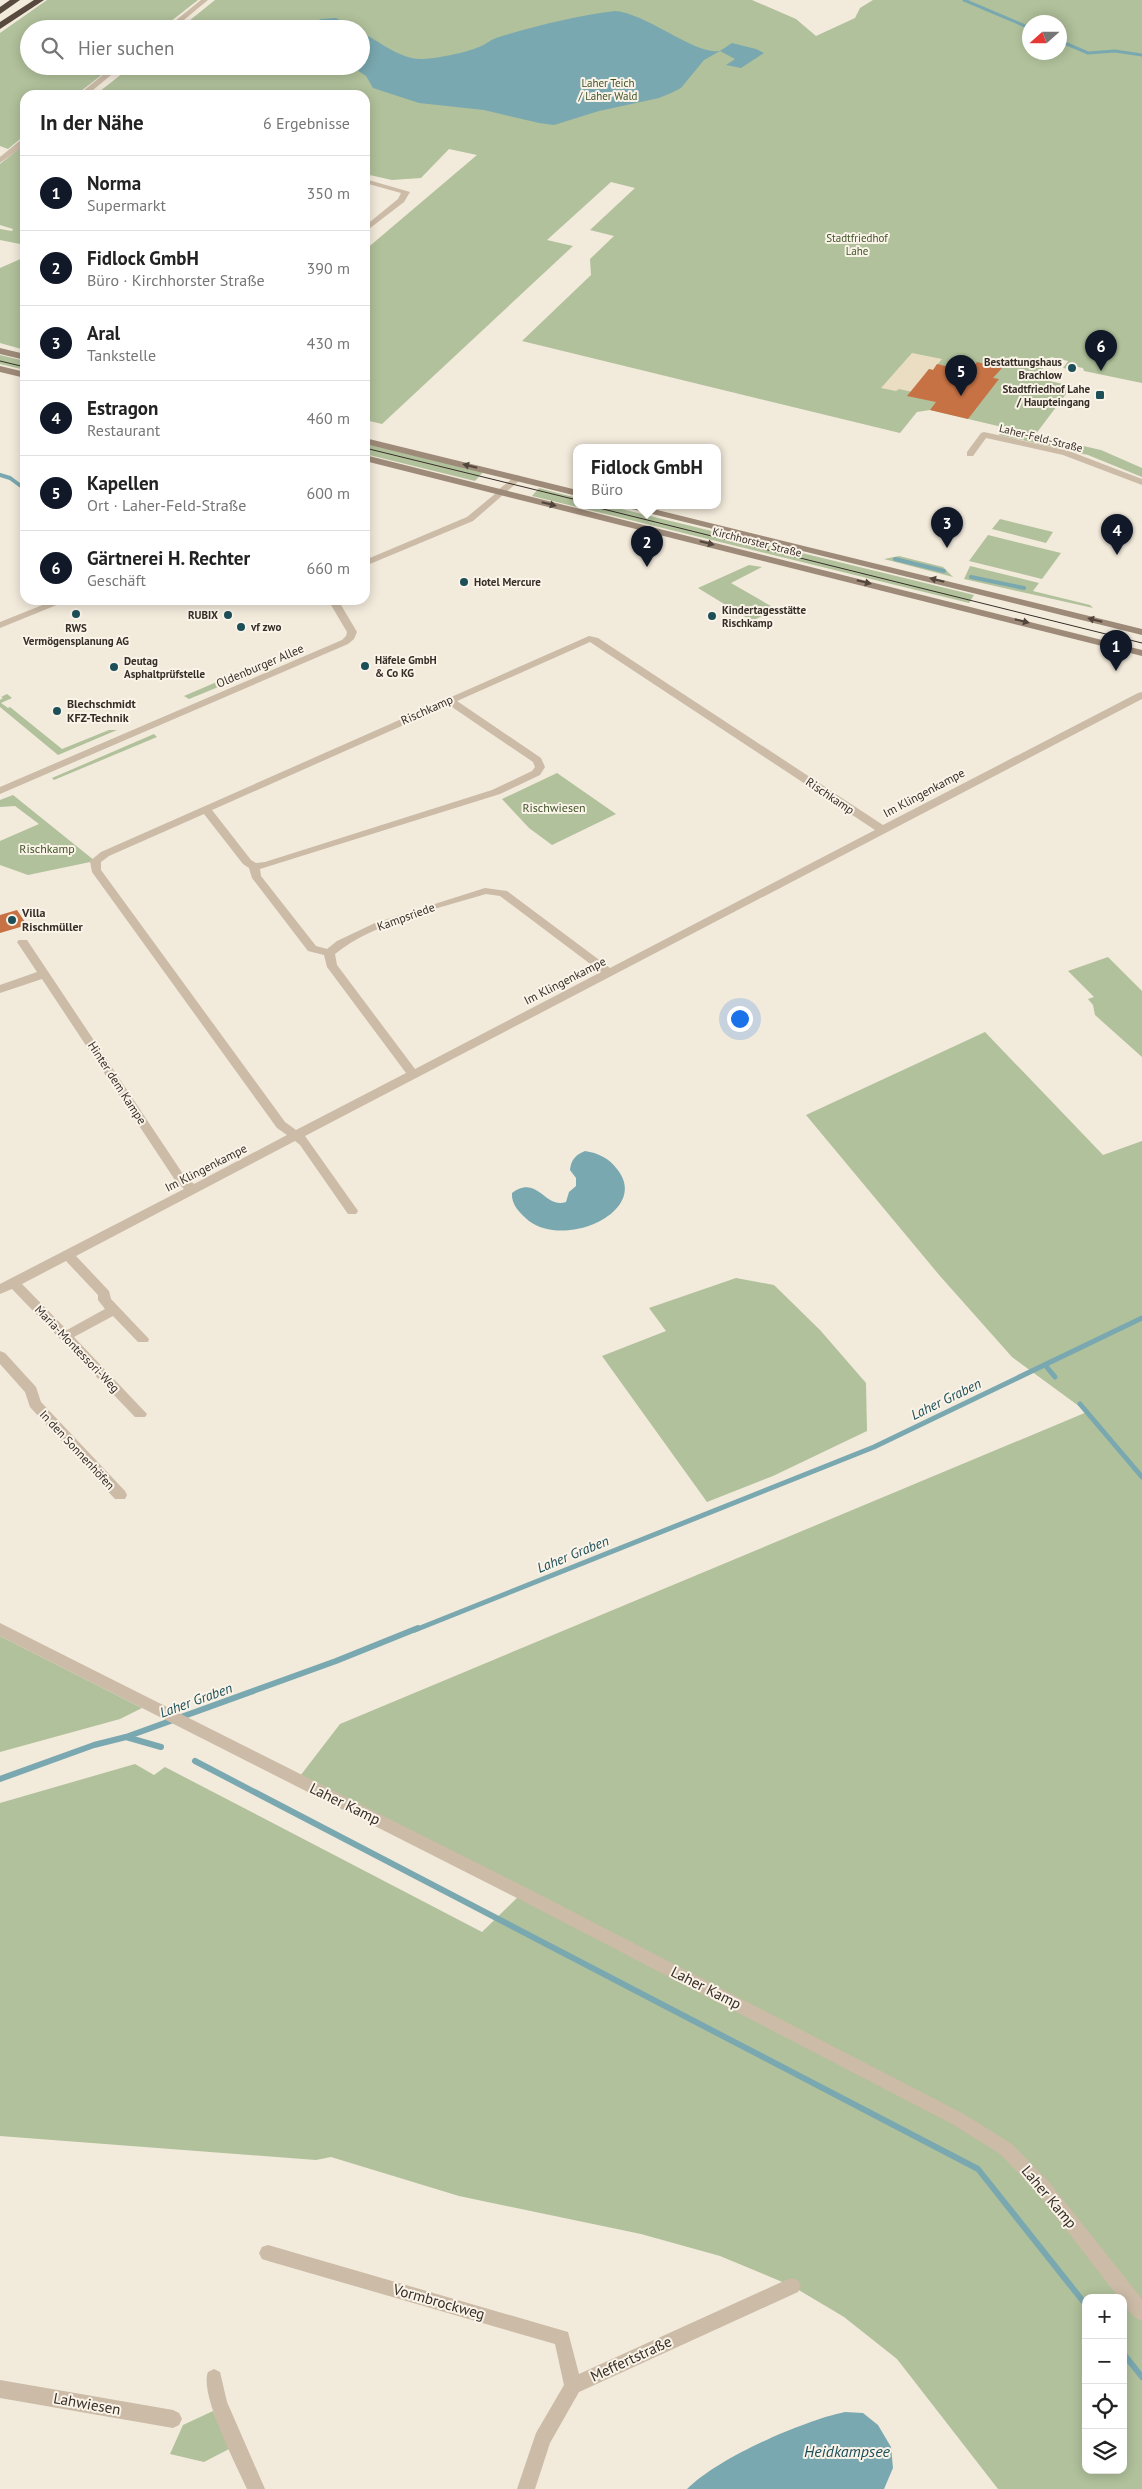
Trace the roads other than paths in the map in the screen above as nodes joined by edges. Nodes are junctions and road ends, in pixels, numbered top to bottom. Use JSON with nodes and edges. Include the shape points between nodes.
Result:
{"nodes":[{"id":1,"x":16,"y":0,"type":"edge"},
{"id":2,"x":40,"y":0,"type":"edge"},
{"id":3,"x":205,"y":0,"type":"edge"},
{"id":4,"x":0,"y":10,"type":"edge"},
{"id":5,"x":179,"y":20,"type":"edge"},
{"id":6,"x":0,"y":26,"type":"edge"},
{"id":7,"x":108,"y":75,"type":"edge"},
{"id":8,"x":88,"y":90,"type":"edge"},
{"id":9,"x":20,"y":145,"type":"edge"},
{"id":10,"x":0,"y":161,"type":"edge"},
{"id":11,"x":370,"y":182,"type":"edge"},
{"id":12,"x":370,"y":226,"type":"edge"},
{"id":13,"x":0,"y":351,"type":"edge"},
{"id":14,"x":20,"y":356,"type":"edge"},
{"id":15,"x":0,"y":369,"type":"edge"},
{"id":16,"x":20,"y":374,"type":"edge"},
{"id":17,"x":370,"y":442,"type":"edge"},
{"id":18,"x":970,"y":454,"type":"dead end"},
{"id":19,"x":370,"y":459,"type":"edge"},
{"id":20,"x":517,"y":478,"type":"junction"},
{"id":21,"x":1142,"y":482,"type":"edge"},
{"id":22,"x":501,"y":492,"type":"junction"},
{"id":23,"x":573,"y":492,"type":"edge"},
{"id":24,"x":643,"y":509,"type":"edge"},
{"id":25,"x":370,"y":561,"type":"edge"},
{"id":26,"x":51,"y":605,"type":"edge"},
{"id":27,"x":336,"y":605,"type":"edge"},
{"id":28,"x":0,"y":625,"type":"edge"},
{"id":29,"x":1142,"y":632,"type":"edge"},
{"id":30,"x":1142,"y":653,"type":"edge"},
{"id":31,"x":1142,"y":695,"type":"edge"},
{"id":32,"x":449,"y":700,"type":"junction"},
{"id":33,"x":0,"y":791,"type":"edge"},
{"id":34,"x":205,"y":809,"type":"junction"},
{"id":35,"x":883,"y":830,"type":"junction"},
{"id":36,"x":254,"y":866,"type":"junction"},
{"id":37,"x":23,"y":942,"type":"dead end"},
{"id":38,"x":329,"y":953,"type":"junction"},
{"id":39,"x":610,"y":973,"type":"junction"},
{"id":40,"x":44,"y":974,"type":"junction"},
{"id":41,"x":0,"y":988,"type":"edge"},
{"id":42,"x":414,"y":1075,"type":"junction"},
{"id":43,"x":296,"y":1136,"type":"junction"},
{"id":44,"x":192,"y":1190,"type":"junction"},
{"id":45,"x":352,"y":1211,"type":"dead end"},
{"id":46,"x":68,"y":1255,"type":"junction"},
{"id":47,"x":14,"y":1284,"type":"junction"},
{"id":48,"x":0,"y":1290,"type":"edge"},
{"id":49,"x":114,"y":1310,"type":"junction"},
{"id":50,"x":66,"y":1336,"type":"junction"},
{"id":51,"x":143,"y":1339,"type":"dead end"},
{"id":52,"x":0,"y":1356,"type":"edge"},
{"id":53,"x":140,"y":1414,"type":"dead end"},
{"id":54,"x":120,"y":1495,"type":"dead end"},
{"id":55,"x":0,"y":1629,"type":"edge"},
{"id":56,"x":268,"y":2253,"type":"dead end"},
{"id":57,"x":792,"y":2286,"type":"dead end"},
{"id":58,"x":1142,"y":2313,"type":"edge"},
{"id":59,"x":214,"y":2378,"type":"dead end"},
{"id":60,"x":573,"y":2386,"type":"junction"},
{"id":61,"x":0,"y":2389,"type":"edge"},
{"id":62,"x":173,"y":2419,"type":"dead end"},
{"id":63,"x":256,"y":2489,"type":"edge"},
{"id":64,"x":526,"y":2489,"type":"edge"}],
"edges":[{"from":1,"to":4,"type":"highway"},
{"from":2,"to":6,"type":"highway"},
{"from":3,"to":5,"type":"street"},
{"from":7,"to":8,"type":"street"},
{"from":9,"to":10,"type":"street"},
{"from":11,"to":12,"type":"street","via":[[406,192]]},
{"from":13,"to":14,"type":"main road"},
{"from":15,"to":16,"type":"main road"},
{"from":20,"to":17,"type":"main road","one_way":true},
{"from":18,"to":21,"type":"street","name":"Laher-Feld-Straße","via":[[984,435],[1066,453]]},
{"from":19,"to":22,"type":"main road","name":"Kirchhorster Straße"},
{"from":20,"to":22,"type":"street"},
{"from":20,"to":23,"type":"main road"},
{"from":22,"to":25,"type":"street","via":[[470,518]]},
{"from":22,"to":30,"type":"main road","name":"Kirchhorster Straße","one_way":true},
{"from":29,"to":24,"type":"main road","name":"Kirchhorster Straße","one_way":true},
{"from":26,"to":28,"type":"street"},
{"from":27,"to":33,"type":"street","name":"Oldenburger Allee","via":[[352,632],[346,642]]},
{"from":31,"to":35,"type":"street","name":"Im Klingenkampe"},
{"from":32,"to":34,"type":"street","name":"Rischkamp"},
{"from":32,"to":35,"type":"street","name":"Rischkamp","via":[[581,641],[595,640]]},
{"from":32,"to":36,"type":"street","via":[[537,760],[540,767],[536,773],[496,792],[266,865]]},
{"from":34,"to":36,"type":"street","via":[[247,862]]},
{"from":34,"to":43,"type":"street","name":"Rischkamp","via":[[105,854],[95,861],[96,870],[281,1125]]},
{"from":35,"to":39,"type":"street","name":"Im Klingenkampe"},
{"from":36,"to":38,"type":"street","via":[[256,876],[312,949]]},
{"from":37,"to":40,"type":"street","name":"Hinter dem Kampe"},
{"from":38,"to":39,"type":"street","name":"Kampsriede","via":[[342,942],[380,926],[495,890]]},
{"from":38,"to":42,"type":"street","via":[[331,965]]},
{"from":39,"to":42,"type":"street","name":"Im Klingenkampe"},
{"from":40,"to":41,"type":"street"},
{"from":40,"to":44,"type":"street","name":"Hinter dem Kampe","via":[[179,1177]]},
{"from":42,"to":43,"type":"street","name":"Im Klingenkampe"},
{"from":43,"to":44,"type":"street","name":"Im Klingenkampe"},
{"from":43,"to":45,"type":"street","via":[[304,1142]]},
{"from":44,"to":46,"type":"street","name":"Im Klingenkampe"},
{"from":46,"to":47,"type":"street","name":"Im Klingenkampe"},
{"from":46,"to":49,"type":"street","via":[[95,1282],[105,1294],[104,1300]]},
{"from":47,"to":48,"type":"street","name":"Im Klingenkampe"},
{"from":47,"to":50,"type":"street","name":"Maria-Montessori-Weg"},
{"from":49,"to":50,"type":"street"},
{"from":49,"to":51,"type":"street"},
{"from":50,"to":53,"type":"street","name":"Maria-Montessori-Weg"},
{"from":52,"to":54,"type":"street","name":"In den Sonnenhöfen","via":[[31,1390],[35,1404]]},
{"from":55,"to":58,"type":"street","name":"Laher Kamp","via":[[958,2119],[1006,2149],[1043,2187]]},
{"from":56,"to":60,"type":"street","name":"Vormbrockweg","via":[[562,2338]]},
{"from":57,"to":60,"type":"street","name":"Meffertstraße"},
{"from":59,"to":63,"type":"street","via":[[218,2402]]},
{"from":60,"to":64,"type":"street","via":[[542,2439]]},
{"from":61,"to":62,"type":"street","name":"Lahwiesen"}]}
